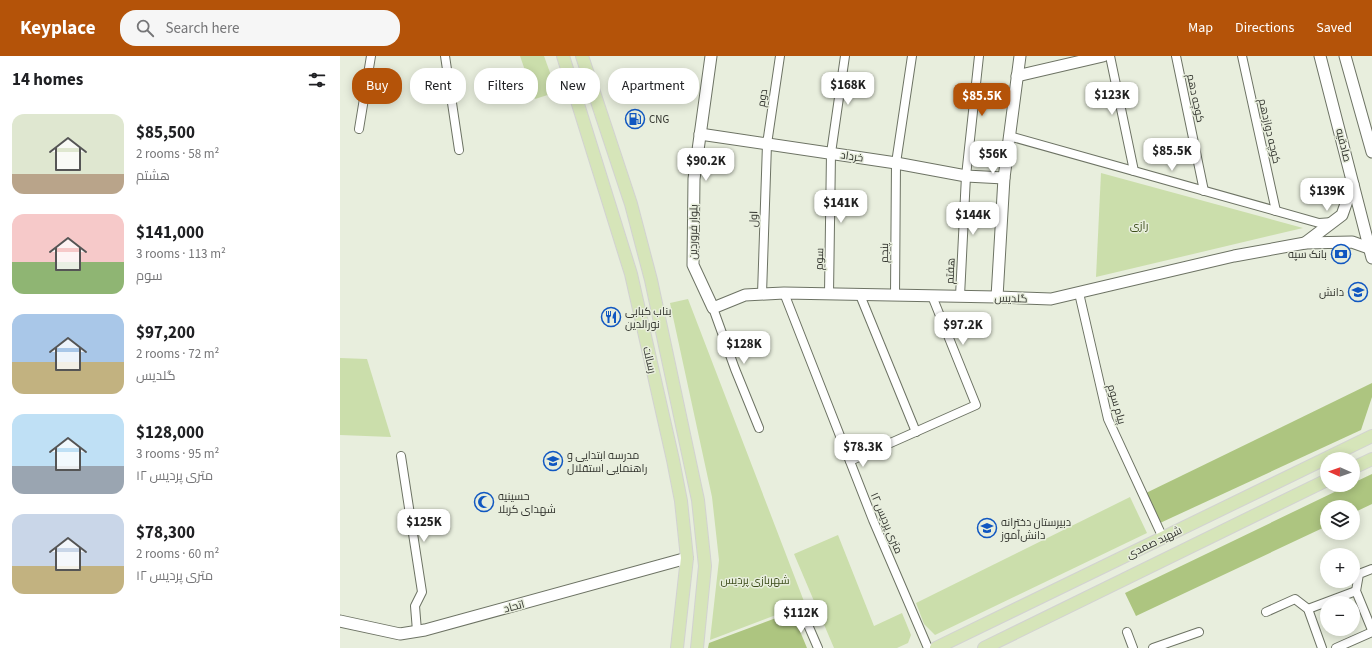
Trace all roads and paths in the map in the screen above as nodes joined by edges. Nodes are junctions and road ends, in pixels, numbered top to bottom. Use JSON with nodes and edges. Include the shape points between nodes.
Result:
{"nodes":[{"id":1,"x":371,"y":56,"type":"edge"},
{"id":2,"x":445,"y":56,"type":"edge"},
{"id":3,"x":563,"y":56,"type":"edge"},
{"id":4,"x":582,"y":56,"type":"edge"},
{"id":5,"x":711,"y":56,"type":"edge"},
{"id":6,"x":780,"y":56,"type":"edge"},
{"id":7,"x":845,"y":56,"type":"edge"},
{"id":8,"x":912,"y":56,"type":"edge"},
{"id":9,"x":979,"y":56,"type":"edge"},
{"id":10,"x":1020,"y":56,"type":"edge"},
{"id":11,"x":1103,"y":56,"type":"edge"},
{"id":12,"x":1110,"y":56,"type":"edge"},
{"id":13,"x":1176,"y":56,"type":"edge"},
{"id":14,"x":1242,"y":56,"type":"edge"},
{"id":15,"x":1320,"y":56,"type":"edge"},
{"id":16,"x":1345,"y":56,"type":"edge"},
{"id":17,"x":1017,"y":76,"type":"junction"},
{"id":18,"x":359,"y":129,"type":"dead end"},
{"id":19,"x":700,"y":134,"type":"junction"},
{"id":20,"x":1009,"y":136,"type":"junction"},
{"id":21,"x":767,"y":144,"type":"junction"},
{"id":22,"x":459,"y":150,"type":"dead end"},
{"id":23,"x":1372,"y":152,"type":"edge"},
{"id":24,"x":831,"y":153,"type":"junction"},
{"id":25,"x":896,"y":163,"type":"junction"},
{"id":26,"x":1134,"y":171,"type":"junction"},
{"id":27,"x":966,"y":176,"type":"junction"},
{"id":28,"x":1004,"y":178,"type":"junction"},
{"id":29,"x":1354,"y":184,"type":"junction"},
{"id":30,"x":1204,"y":191,"type":"junction"},
{"id":31,"x":1276,"y":211,"type":"junction"},
{"id":32,"x":1333,"y":222,"type":"junction"},
{"id":33,"x":1305,"y":243,"type":"junction"},
{"id":34,"x":1371,"y":253,"type":"edge"},
{"id":35,"x":1079,"y":292,"type":"junction"},
{"id":36,"x":784,"y":293,"type":"junction"},
{"id":37,"x":762,"y":294,"type":"junction"},
{"id":38,"x":829,"y":294,"type":"junction"},
{"id":39,"x":860,"y":295,"type":"junction"},
{"id":40,"x":895,"y":295,"type":"junction"},
{"id":41,"x":932,"y":296,"type":"junction"},
{"id":42,"x":960,"y":296,"type":"junction"},
{"id":43,"x":997,"y":297,"type":"junction"},
{"id":44,"x":713,"y":308,"type":"junction"},
{"id":45,"x":758,"y":428,"type":"dead end"},
{"id":46,"x":916,"y":432,"type":"junction"},
{"id":47,"x":1371,"y":436,"type":"edge"},
{"id":48,"x":401,"y":456,"type":"dead end"},
{"id":49,"x":1372,"y":459,"type":"edge"},
{"id":50,"x":850,"y":461,"type":"junction"},
{"id":51,"x":1360,"y":465,"type":"edge"},
{"id":52,"x":1320,"y":483,"type":"edge"},
{"id":53,"x":1163,"y":538,"type":"junction"},
{"id":54,"x":686,"y":558,"type":"junction"},
{"id":55,"x":1372,"y":569,"type":"edge"},
{"id":56,"x":1067,"y":584,"type":"junction"},
{"id":57,"x":1356,"y":591,"type":"junction"},
{"id":58,"x":1037,"y":599,"type":"junction"},
{"id":59,"x":1079,"y":602,"type":"junction"},
{"id":60,"x":1308,"y":609,"type":"junction"},
{"id":61,"x":802,"y":611,"type":"dead end"},
{"id":62,"x":1266,"y":612,"type":"dead end"},
{"id":63,"x":1046,"y":618,"type":"junction"},
{"id":64,"x":340,"y":621,"type":"edge"},
{"id":65,"x":417,"y":631,"type":"junction"},
{"id":66,"x":1372,"y":631,"type":"edge"},
{"id":67,"x":1127,"y":632,"type":"dead end"},
{"id":68,"x":1199,"y":632,"type":"dead end"},
{"id":69,"x":676,"y":648,"type":"edge"},
{"id":70,"x":696,"y":648,"type":"edge"},
{"id":71,"x":818,"y":648,"type":"edge"},
{"id":72,"x":928,"y":648,"type":"edge"},
{"id":73,"x":936,"y":648,"type":"edge"},
{"id":74,"x":984,"y":648,"type":"edge"},
{"id":75,"x":1133,"y":648,"type":"edge"},
{"id":76,"x":1154,"y":648,"type":"edge"},
{"id":77,"x":1322,"y":648,"type":"edge"},
{"id":78,"x":1336,"y":648,"type":"edge"}],
"edges":[{"from":1,"to":18,"type":"street"},
{"from":2,"to":22,"type":"street"},
{"from":3,"to":54,"type":"main road","name":"رسالت","via":[[631,274],[681,501]]},
{"from":4,"to":70,"type":"main road","name":"رسالت","via":[[635,219],[698,500],[706,566]]},
{"from":5,"to":19,"type":"street","name":"بلوار فروردین"},
{"from":6,"to":21,"type":"street","name":"دوم"},
{"from":7,"to":24,"type":"street","name":"سوم"},
{"from":8,"to":25,"type":"street","name":"پنجم"},
{"from":9,"to":27,"type":"street","name":"هفتم"},
{"from":10,"to":17,"type":"street"},
{"from":11,"to":17,"type":"street"},
{"from":12,"to":26,"type":"street"},
{"from":13,"to":30,"type":"street","name":"کوچه دهم"},
{"from":14,"to":31,"type":"street","name":"کوچه دوازدهم"},
{"from":15,"to":29,"type":"street","name":"صادقیه"},
{"from":16,"to":23,"type":"street"},
{"from":17,"to":20,"type":"street"},
{"from":19,"to":21,"type":"street","name":"خرداد"},
{"from":19,"to":44,"type":"street","name":"بلوار فروردین","via":[[694,179],[693,265]]},
{"from":20,"to":26,"type":"street"},
{"from":20,"to":28,"type":"street"},
{"from":21,"to":24,"type":"street","name":"خرداد"},
{"from":21,"to":37,"type":"street","name":"اول"},
{"from":24,"to":25,"type":"street","name":"خرداد"},
{"from":24,"to":38,"type":"street","name":"سوم"},
{"from":25,"to":27,"type":"street","name":"خرداد"},
{"from":25,"to":40,"type":"street","name":"پنجم"},
{"from":26,"to":30,"type":"street"},
{"from":27,"to":28,"type":"street","name":"خرداد"},
{"from":27,"to":42,"type":"street","name":"هفتم"},
{"from":28,"to":43,"type":"street"},
{"from":29,"to":32,"type":"street","via":[[1342,215]]},
{"from":29,"to":34,"type":"street","name":"صادقیه"},
{"from":30,"to":31,"type":"street"},
{"from":31,"to":32,"type":"street","via":[[1319,223]]},
{"from":32,"to":33,"type":"street"},
{"from":33,"to":34,"type":"street","name":"گلدیس","via":[[1352,242]]},
{"from":33,"to":35,"type":"street","name":"گلدیس","via":[[1234,256]]},
{"from":35,"to":43,"type":"street","name":"گلدیس","via":[[1050,299]]},
{"from":35,"to":53,"type":"street","name":"پیام سوم","via":[[1108,419]]},
{"from":36,"to":37,"type":"street","name":"گلدیس"},
{"from":36,"to":38,"type":"street","name":"گلدیس"},
{"from":36,"to":50,"type":"street","name":"۱۲ متری پردیس"},
{"from":37,"to":44,"type":"street","name":"گلدیس","via":[[745,295]]},
{"from":38,"to":39,"type":"street","name":"گلدیس"},
{"from":39,"to":40,"type":"street","name":"گلدیس"},
{"from":39,"to":46,"type":"street"},
{"from":40,"to":41,"type":"street","name":"گلدیس"},
{"from":41,"to":42,"type":"street","name":"گلدیس"},
{"from":41,"to":46,"type":"street","via":[[976,404]]},
{"from":42,"to":43,"type":"street","name":"گلدیس"},
{"from":44,"to":45,"type":"street"},
{"from":46,"to":50,"type":"street"},
{"from":47,"to":53,"type":"main road","name":"شهید صمدی"},
{"from":48,"to":65,"type":"street","via":[[422,592],[415,606]]},
{"from":49,"to":51,"type":"main road"},
{"from":50,"to":72,"type":"street","name":"۱۲ متری پردیس"},
{"from":52,"to":59,"type":"main road","name":"شهید صمدی"},
{"from":53,"to":56,"type":"main road","name":"شهید صمدی"},
{"from":54,"to":65,"type":"street","name":"اتحاد"},
{"from":54,"to":69,"type":"main road","name":"رسالت"},
{"from":55,"to":57,"type":"street","via":[[1359,574]]},
{"from":56,"to":58,"type":"main road","name":"شهید صمدی"},
{"from":56,"to":59,"type":"main road","via":[[1063,593],[1066,600]]},
{"from":57,"to":60,"type":"street"},
{"from":57,"to":66,"type":"street"},
{"from":58,"to":63,"type":"main road","via":[[1048,602],[1050,606],[1050,613]]},
{"from":58,"to":73,"type":"main road","name":"شهید صمدی"},
{"from":59,"to":63,"type":"main road","name":"شهید صمدی"},
{"from":60,"to":62,"type":"street","via":[[1295,599]]},
{"from":60,"to":77,"type":"street"},
{"from":61,"to":71,"type":"street"},
{"from":63,"to":74,"type":"main road","name":"شهید صمدی"},
{"from":64,"to":65,"type":"street","name":"اتحاد","via":[[400,634]]},
{"from":66,"to":78,"type":"street"},
{"from":67,"to":75,"type":"street"},
{"from":68,"to":76,"type":"street"}]}
